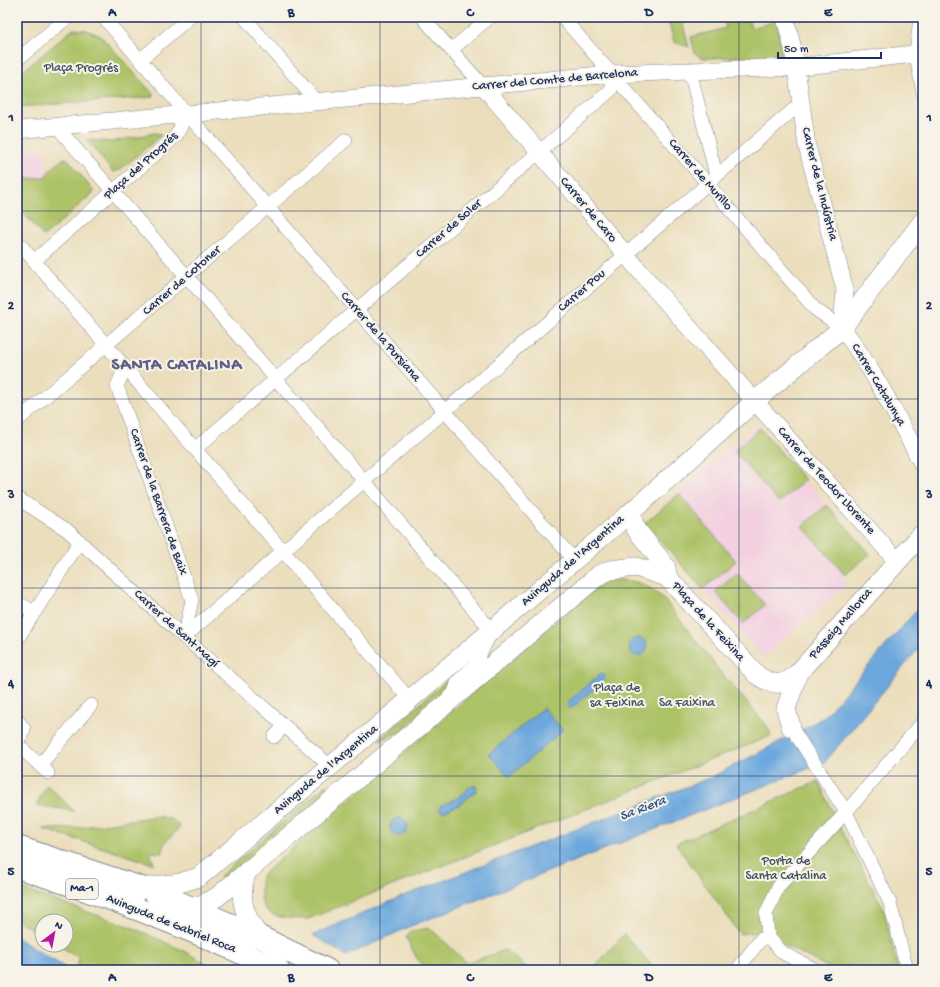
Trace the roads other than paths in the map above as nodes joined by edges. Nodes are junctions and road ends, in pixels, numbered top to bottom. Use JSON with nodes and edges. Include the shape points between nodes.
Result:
{"nodes":[{"id":1,"x":68,"y":17,"type":"edge"},
{"id":2,"x":103,"y":17,"type":"edge"},
{"id":3,"x":190,"y":17,"type":"edge"},
{"id":4,"x":244,"y":17,"type":"edge"},
{"id":5,"x":422,"y":17,"type":"edge"},
{"id":6,"x":490,"y":17,"type":"edge"},
{"id":7,"x":562,"y":17,"type":"edge"},
{"id":8,"x":785,"y":17,"type":"edge"},
{"id":9,"x":920,"y":17,"type":"edge"},
{"id":10,"x":451,"y":50,"type":"junction"},
{"id":11,"x":919,"y":53,"type":"edge"},
{"id":12,"x":17,"y":60,"type":"edge"},
{"id":13,"x":140,"y":60,"type":"junction"},
{"id":14,"x":796,"y":67,"type":"junction"},
{"id":15,"x":690,"y":71,"type":"junction"},
{"id":16,"x":611,"y":74,"type":"junction"},
{"id":17,"x":484,"y":87,"type":"junction"},
{"id":18,"x":923,"y":93,"type":"edge"},
{"id":19,"x":316,"y":101,"type":"junction"},
{"id":20,"x":801,"y":103,"type":"junction"},
{"id":21,"x":187,"y":114,"type":"junction"},
{"id":22,"x":57,"y":127,"type":"junction"},
{"id":23,"x":17,"y":130,"type":"edge"},
{"id":24,"x":346,"y":140,"type":"dead end"},
{"id":25,"x":538,"y":152,"type":"junction"},
{"id":26,"x":712,"y":179,"type":"junction"},
{"id":27,"x":113,"y":192,"type":"junction"},
{"id":28,"x":268,"y":207,"type":"junction"},
{"id":29,"x":923,"y":221,"type":"edge"},
{"id":30,"x":17,"y":241,"type":"edge"},
{"id":31,"x":625,"y":254,"type":"junction"},
{"id":32,"x":34,"y":261,"type":"junction"},
{"id":33,"x":187,"y":277,"type":"junction"},
{"id":34,"x":356,"y":309,"type":"junction"},
{"id":35,"x":842,"y":328,"type":"junction"},
{"id":36,"x":106,"y":345,"type":"junction"},
{"id":37,"x":125,"y":368,"type":"junction"},
{"id":38,"x":275,"y":379,"type":"junction"},
{"id":39,"x":755,"y":401,"type":"junction"},
{"id":40,"x":445,"y":411,"type":"junction"},
{"id":41,"x":17,"y":422,"type":"edge"},
{"id":42,"x":195,"y":449,"type":"junction"},
{"id":43,"x":923,"y":465,"type":"edge"},
{"id":44,"x":364,"y":481,"type":"junction"},
{"id":45,"x":17,"y":498,"type":"edge"},
{"id":46,"x":630,"y":513,"type":"junction"},
{"id":47,"x":923,"y":533,"type":"edge"},
{"id":48,"x":80,"y":541,"type":"junction"},
{"id":49,"x":283,"y":551,"type":"junction"},
{"id":50,"x":574,"y":560,"type":"junction"},
{"id":51,"x":897,"y":561,"type":"junction"},
{"id":52,"x":610,"y":570,"type":"joint"},
{"id":53,"x":667,"y":577,"type":"junction"},
{"id":54,"x":18,"y":604,"type":"edge"},
{"id":55,"x":34,"y":612,"type":"junction"},
{"id":56,"x":492,"y":631,"type":"junction"},
{"id":57,"x":184,"y":637,"type":"junction"},
{"id":58,"x":17,"y":640,"type":"edge"},
{"id":59,"x":798,"y":673,"type":"junction"},
{"id":60,"x":452,"y":697,"type":"junction"},
{"id":61,"x":410,"y":700,"type":"junction"},
{"id":62,"x":91,"y":705,"type":"dead end"},
{"id":63,"x":17,"y":719,"type":"edge"},
{"id":64,"x":923,"y":722,"type":"edge"},
{"id":65,"x":284,"y":726,"type":"junction"},
{"id":66,"x":791,"y":727,"type":"joint"},
{"id":67,"x":274,"y":737,"type":"dead end"},
{"id":68,"x":17,"y":743,"type":"edge"},
{"id":69,"x":376,"y":762,"type":"junction"},
{"id":70,"x":330,"y":766,"type":"junction"},
{"id":71,"x":846,"y":812,"type":"junction"},
{"id":72,"x":17,"y":847,"type":"edge"},
{"id":73,"x":17,"y":867,"type":"edge"},
{"id":74,"x":247,"y":871,"type":"junction"},
{"id":75,"x":199,"y":877,"type":"junction"},
{"id":76,"x":148,"y":897,"type":"junction"},
{"id":77,"x":194,"y":908,"type":"junction"},
{"id":78,"x":768,"y":936,"type":"junction"},
{"id":79,"x":260,"y":937,"type":"junction"},
{"id":80,"x":213,"y":940,"type":"junction"},
{"id":81,"x":278,"y":970,"type":"edge"},
{"id":82,"x":327,"y":970,"type":"edge"},
{"id":83,"x":737,"y":970,"type":"edge"},
{"id":84,"x":816,"y":970,"type":"edge"},
{"id":85,"x":907,"y":970,"type":"edge"}],
"edges":[{"from":1,"to":12,"type":"street"},
{"from":2,"to":13,"type":"street","name":"Carrer de la Pursiana"},
{"from":3,"to":13,"type":"street"},
{"from":4,"to":19,"type":"street"},
{"from":5,"to":10,"type":"street","name":"Carrer de Caro"},
{"from":6,"to":10,"type":"street"},
{"from":7,"to":16,"type":"street","name":"Carrer de Murillo"},
{"from":8,"to":14,"type":"street","name":"Carrer de la Indústria"},
{"from":9,"to":11,"type":"street"},
{"from":10,"to":17,"type":"street","name":"Carrer de Caro"},
{"from":11,"to":14,"type":"street","name":"Carrer del Comte de Barcelona"},
{"from":11,"to":18,"type":"street"},
{"from":13,"to":21,"type":"street","name":"Carrer de la Pursiana"},
{"from":14,"to":15,"type":"street","name":"Carrer del Comte de Barcelona"},
{"from":14,"to":20,"type":"street","name":"Carrer de la Indústria"},
{"from":15,"to":16,"type":"street","name":"Carrer del Comte de Barcelona"},
{"from":15,"to":26,"type":"street"},
{"from":16,"to":17,"type":"street","name":"Carrer del Comte de Barcelona"},
{"from":16,"to":25,"type":"street","name":"Carrer de Soler","via":[[611,90]]},
{"from":16,"to":26,"type":"street","name":"Carrer de Murillo"},
{"from":17,"to":19,"type":"street","name":"Carrer del Comte de Barcelona"},
{"from":17,"to":25,"type":"street","name":"Carrer de Caro"},
{"from":19,"to":21,"type":"street","name":"Carrer del Comte de Barcelona"},
{"from":20,"to":26,"type":"street","name":"Carrer Pou"},
{"from":20,"to":35,"type":"street","name":"Carrer de la Indústria","via":[[807,146],[845,290]]},
{"from":21,"to":22,"type":"street","name":"Plaça del Progrés"},
{"from":21,"to":27,"type":"street","name":"Plaça del Progrés","via":[[176,136]]},
{"from":21,"to":28,"type":"street","name":"Carrer de la Pursiana"},
{"from":22,"to":23,"type":"street","name":"Plaça del Progrés"},
{"from":22,"to":27,"type":"street"},
{"from":24,"to":28,"type":"street","name":"Carrer de Cotoner"},
{"from":25,"to":31,"type":"street","name":"Carrer de Caro"},
{"from":25,"to":34,"type":"street","name":"Carrer de Soler"},
{"from":26,"to":31,"type":"street","name":"Carrer Pou"},
{"from":26,"to":35,"type":"street","name":"Carrer de Murillo","via":[[814,310]]},
{"from":27,"to":32,"type":"street","name":"Plaça del Progrés"},
{"from":27,"to":33,"type":"street"},
{"from":28,"to":33,"type":"street","name":"Carrer de Cotoner"},
{"from":28,"to":34,"type":"street","name":"Carrer de la Pursiana"},
{"from":29,"to":35,"type":"main road","name":"Avinguda de l'Argentina"},
{"from":30,"to":32,"type":"street"},
{"from":31,"to":39,"type":"street","name":"Carrer de Caro"},
{"from":31,"to":40,"type":"street","name":"Carrer Pou"},
{"from":32,"to":36,"type":"street"},
{"from":33,"to":36,"type":"street","name":"Carrer de Cotoner"},
{"from":33,"to":38,"type":"street"},
{"from":34,"to":38,"type":"street","name":"Carrer de Soler"},
{"from":34,"to":40,"type":"street","name":"Carrer de la Pursiana"},
{"from":35,"to":39,"type":"main road","name":"Avinguda de l'Argentina"},
{"from":35,"to":43,"type":"street","name":"Carrer Catalunya","via":[[895,412]]},
{"from":36,"to":37,"type":"street"},
{"from":36,"to":41,"type":"street","name":"Carrer de Cotoner"},
{"from":37,"to":42,"type":"street"},
{"from":37,"to":57,"type":"street","name":"Carrer de la Barrera de Baix","via":[[117,386],[192,600]]},
{"from":38,"to":42,"type":"street","name":"Carrer de Soler"},
{"from":38,"to":44,"type":"street"},
{"from":39,"to":46,"type":"main road","name":"Avinguda de l'Argentina"},
{"from":39,"to":51,"type":"street","name":"Carrer de Teodor Llorente"},
{"from":40,"to":44,"type":"street","name":"Carrer Pou"},
{"from":40,"to":50,"type":"street","name":"Carrer de la Pursiana"},
{"from":42,"to":49,"type":"street"},
{"from":44,"to":49,"type":"street","name":"Carrer Pou"},
{"from":44,"to":56,"type":"street"},
{"from":45,"to":48,"type":"street","name":"Carrer de Sant Magí"},
{"from":46,"to":50,"type":"main road","name":"Avinguda de l'Argentina"},
{"from":46,"to":53,"type":"main road","via":[[636,529],[666,567]]},
{"from":47,"to":51,"type":"main road","name":"Passeig Mallorca"},
{"from":48,"to":55,"type":"street"},
{"from":48,"to":57,"type":"street","name":"Carrer de Sant Magí"},
{"from":49,"to":57,"type":"street","name":"Carrer Pou"},
{"from":49,"to":61,"type":"street"},
{"from":50,"to":56,"type":"main road","name":"Avinguda de l'Argentina"},
{"from":51,"to":59,"type":"main road","name":"Passeig Mallorca"},
{"from":52,"to":53,"type":"main road","name":"Plaça de la Feixina","via":[[636,567]]},
{"from":52,"to":60,"type":"main road","name":"Avinguda de l'Argentina","via":[[599,574]]},
{"from":53,"to":59,"type":"main road","name":"Plaça de la Feixina","via":[[765,681],[782,684]]},
{"from":54,"to":55,"type":"street"},
{"from":55,"to":58,"type":"street"},
{"from":56,"to":60,"type":"street","via":[[474,666],[458,681]]},
{"from":56,"to":61,"type":"main road","name":"Avinguda de l'Argentina"},
{"from":57,"to":65,"type":"street","name":"Carrer de Sant Magí"},
{"from":59,"to":66,"type":"main road","name":"Passeig Mallorca","via":[[786,709]]},
{"from":60,"to":69,"type":"main road","name":"Avinguda de l'Argentina"},
{"from":61,"to":70,"type":"main road","name":"Avinguda de l'Argentina"},
{"from":62,"to":68,"type":"street","via":[[44,769]]},
{"from":63,"to":68,"type":"street","via":[[24,729]]},
{"from":64,"to":71,"type":"street"},
{"from":65,"to":67,"type":"street"},
{"from":65,"to":70,"type":"street","name":"Carrer de Sant Magí"},
{"from":66,"to":71,"type":"street"},
{"from":69,"to":70,"type":"main road","via":[[347,767]]},
{"from":69,"to":74,"type":"main road","name":"Avinguda de l'Argentina"},
{"from":70,"to":75,"type":"main road","name":"Avinguda de l'Argentina"},
{"from":71,"to":78,"type":"street","via":[[778,887],[766,914]]},
{"from":71,"to":85,"type":"street","via":[[890,903]]},
{"from":72,"to":76,"type":"highway","name":"Avinguda de Gabriel Roca","number":"Ma-1"},
{"from":73,"to":76,"type":"highway","name":"Avinguda de Gabriel Roca","number":"Ma-1"},
{"from":74,"to":77,"type":"main road","name":"Avinguda de l'Argentina","via":[[216,897]]},
{"from":74,"to":79,"type":"main road","via":[[242,886],[242,902],[247,917]]},
{"from":75,"to":76,"type":"main road"},
{"from":75,"to":77,"type":"main road","via":[[194,895]]},
{"from":76,"to":77,"type":"highway","name":"Avinguda de Gabriel Roca","number":"Ma-1"},
{"from":76,"to":80,"type":"highway","name":"Avinguda de Gabriel Roca","number":"Ma-1"},
{"from":77,"to":79,"type":"highway","name":"Avinguda de Gabriel Roca","number":"Ma-1"},
{"from":77,"to":80,"type":"main road","via":[[197,918]]},
{"from":78,"to":83,"type":"street","via":[[761,939]]},
{"from":78,"to":84,"type":"street","via":[[783,953]]},
{"from":79,"to":82,"type":"highway","name":"Avinguda de Gabriel Roca","number":"Ma-1"},
{"from":80,"to":81,"type":"highway","name":"Avinguda de Gabriel Roca"}]}
